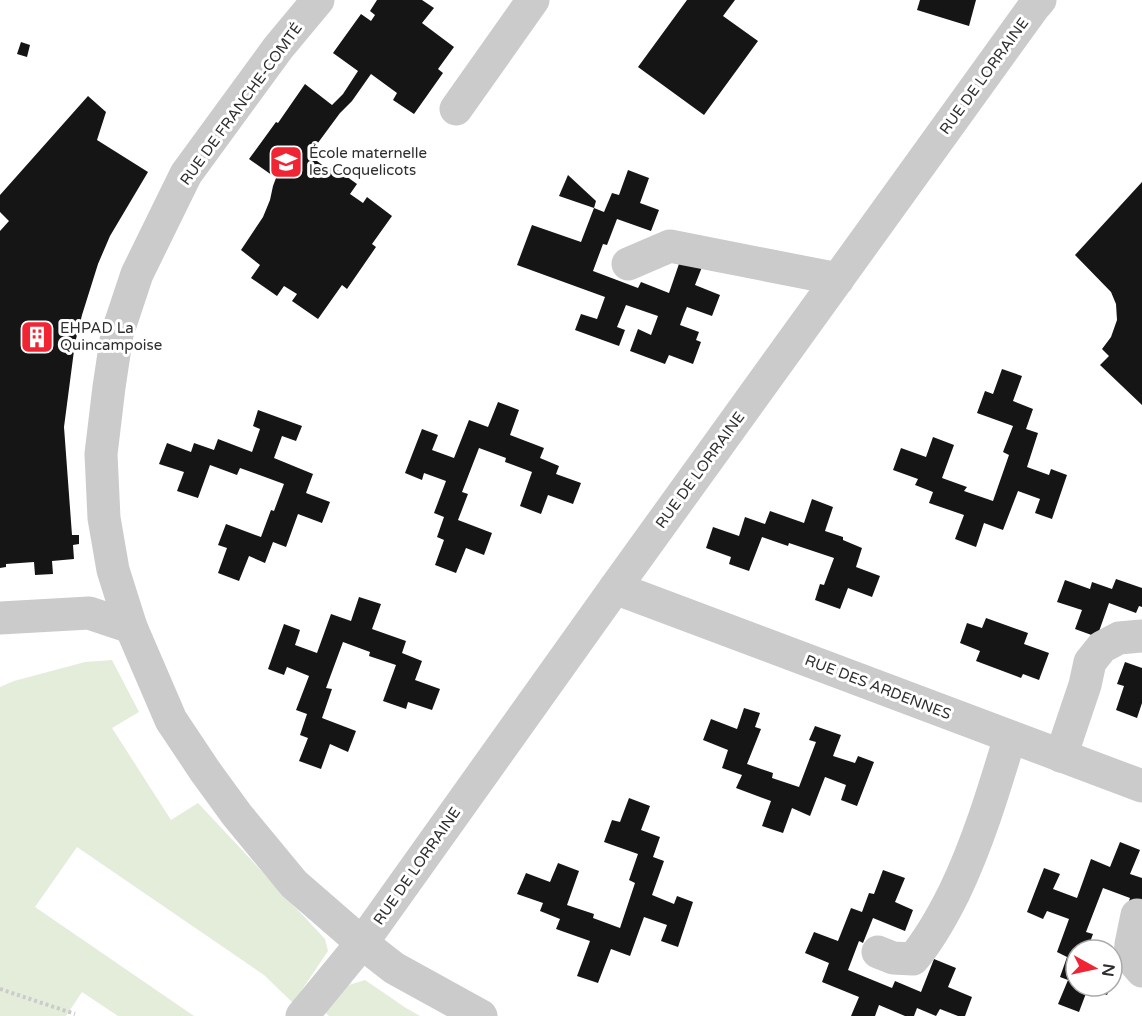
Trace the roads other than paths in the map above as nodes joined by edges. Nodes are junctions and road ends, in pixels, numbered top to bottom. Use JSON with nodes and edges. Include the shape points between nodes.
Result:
{"nodes":[{"id":1,"x":318,"y":0,"type":"edge"},
{"id":2,"x":534,"y":0,"type":"edge"},
{"id":3,"x":1040,"y":0,"type":"edge"},
{"id":4,"x":456,"y":109,"type":"dead end"},
{"id":5,"x":628,"y":264,"type":"dead end"},
{"id":6,"x":838,"y":279,"type":"junction"},
{"id":7,"x":615,"y":588,"type":"junction"},
{"id":8,"x":0,"y":618,"type":"edge"},
{"id":9,"x":131,"y":627,"type":"junction"},
{"id":10,"x":1142,"y":636,"type":"edge"},
{"id":11,"x":1010,"y":737,"type":"junction"},
{"id":12,"x":1061,"y":756,"type":"junction"},
{"id":13,"x":1142,"y":786,"type":"edge"},
{"id":14,"x":1137,"y":915,"type":"dead end"},
{"id":15,"x":362,"y":943,"type":"junction"},
{"id":16,"x":878,"y":952,"type":"dead end"},
{"id":17,"x":1142,"y":971,"type":"edge"},
{"id":18,"x":302,"y":1016,"type":"edge"},
{"id":19,"x":481,"y":1016,"type":"edge"}],
"edges":[{"from":1,"to":9,"type":"street","name":"RUE DE FRANCHE-COMTÉ","via":[[186,174],[137,274],[117,334],[101,454],[104,518],[113,570]]},
{"from":2,"to":4,"type":"street"},
{"from":3,"to":6,"type":"street","name":"RUE DE LORRAINE"},
{"from":5,"to":6,"type":"street","via":[[670,246]]},
{"from":6,"to":7,"type":"street","name":"RUE DE LORRAINE"},
{"from":7,"to":11,"type":"street","name":"RUE DES ARDENNES"},
{"from":7,"to":15,"type":"street","name":"RUE DE LORRAINE"},
{"from":8,"to":9,"type":"street","via":[[90,613]]},
{"from":9,"to":15,"type":"street","name":"RUE DE FRANCHE-COMTÉ","via":[[171,720],[237,815],[294,884]]},
{"from":10,"to":12,"type":"street","via":[[1119,638],[1101,647],[1090,662]]},
{"from":11,"to":12,"type":"street","name":"RUE DES ARDENNES"},
{"from":11,"to":16,"type":"street","via":[[969,863],[927,943],[913,959]]},
{"from":12,"to":13,"type":"street","name":"RUE DES ARDENNES"},
{"from":14,"to":17,"type":"street","via":[[1130,957]]},
{"from":15,"to":18,"type":"street","name":"RUE DE LORRAINE"},
{"from":15,"to":19,"type":"street","name":"RUE DE FRANCHE-COMTÉ","via":[[394,968]]}]}
